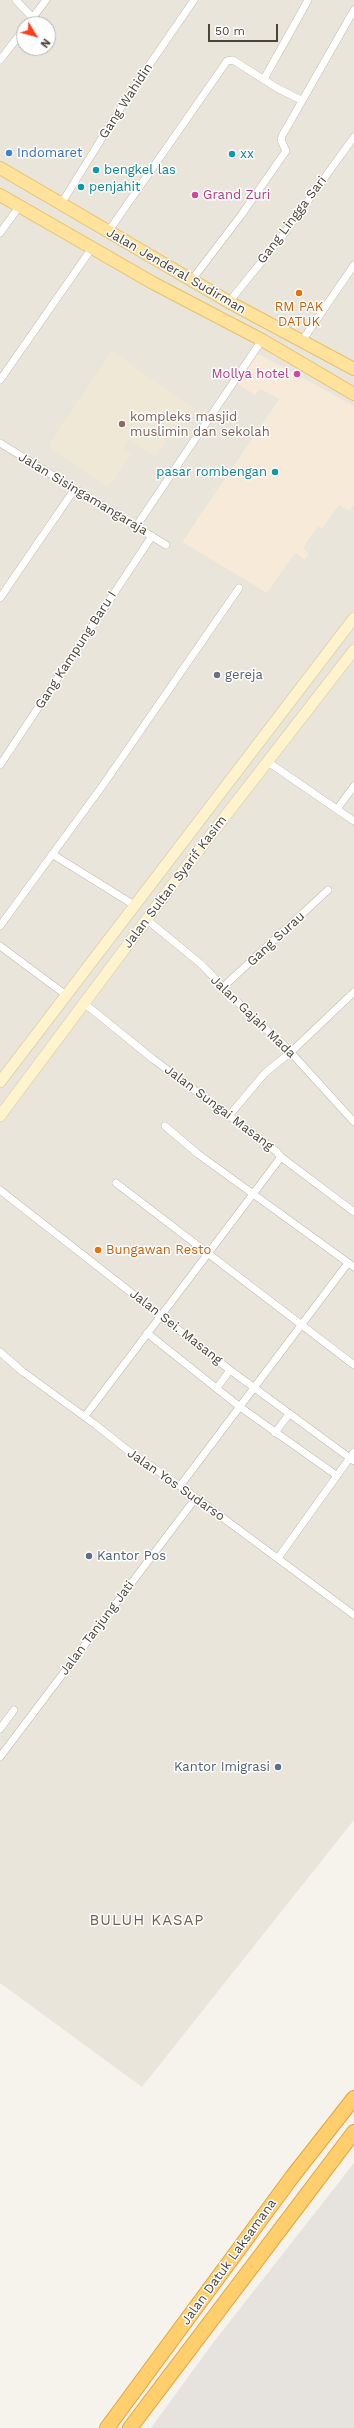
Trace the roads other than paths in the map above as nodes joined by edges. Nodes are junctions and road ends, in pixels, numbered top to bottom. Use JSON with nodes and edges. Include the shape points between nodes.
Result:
{"nodes":[{"id":1,"x":16,"y":0,"type":"edge"},
{"id":2,"x":46,"y":0,"type":"edge"},
{"id":3,"x":194,"y":0,"type":"edge"},
{"id":4,"x":308,"y":0,"type":"edge"},
{"id":5,"x":354,"y":10,"type":"edge"},
{"id":6,"x":27,"y":16,"type":"edge"},
{"id":7,"x":35,"y":16,"type":"edge"},
{"id":8,"x":16,"y":39,"type":"edge"},
{"id":9,"x":0,"y":60,"type":"edge"},
{"id":10,"x":264,"y":79,"type":"junction"},
{"id":11,"x":301,"y":100,"type":"junction"},
{"id":12,"x":354,"y":137,"type":"edge"},
{"id":13,"x":0,"y":168,"type":"edge"},
{"id":14,"x":0,"y":195,"type":"edge"},
{"id":15,"x":61,"y":204,"type":"junction"},
{"id":16,"x":19,"y":207,"type":"junction"},
{"id":17,"x":108,"y":232,"type":"junction"},
{"id":18,"x":0,"y":234,"type":"edge"},
{"id":19,"x":92,"y":248,"type":"junction"},
{"id":20,"x":354,"y":265,"type":"edge"},
{"id":21,"x":191,"y":281,"type":"junction"},
{"id":22,"x":229,"y":302,"type":"junction"},
{"id":23,"x":262,"y":340,"type":"junction"},
{"id":24,"x":302,"y":342,"type":"junction"},
{"id":25,"x":354,"y":369,"type":"edge"},
{"id":26,"x":0,"y":380,"type":"edge"},
{"id":27,"x":354,"y":394,"type":"edge"},
{"id":28,"x":0,"y":443,"type":"edge"},
{"id":29,"x":74,"y":490,"type":"junction"},
{"id":30,"x":136,"y":528,"type":"junction"},
{"id":31,"x":152,"y":536,"type":"junction"},
{"id":32,"x":166,"y":545,"type":"dead end"},
{"id":33,"x":239,"y":588,"type":"dead end"},
{"id":34,"x":0,"y":598,"type":"edge"},
{"id":35,"x":354,"y":618,"type":"edge"},
{"id":36,"x":352,"y":656,"type":"edge"},
{"id":37,"x":268,"y":762,"type":"junction"},
{"id":38,"x":0,"y":764,"type":"edge"},
{"id":39,"x":354,"y":786,"type":"edge"},
{"id":40,"x":337,"y":809,"type":"junction"},
{"id":41,"x":354,"y":821,"type":"edge"},
{"id":42,"x":52,"y":854,"type":"junction"},
{"id":43,"x":328,"y":890,"type":"dead end"},
{"id":44,"x":134,"y":905,"type":"junction"},
{"id":45,"x":146,"y":919,"type":"junction"},
{"id":46,"x":0,"y":926,"type":"edge"},
{"id":47,"x":0,"y":946,"type":"edge"},
{"id":48,"x":223,"y":987,"type":"junction"},
{"id":49,"x":354,"y":992,"type":"edge"},
{"id":50,"x":66,"y":995,"type":"junction"},
{"id":51,"x":84,"y":1004,"type":"junction"},
{"id":52,"x":291,"y":1052,"type":"junction"},
{"id":53,"x":0,"y":1082,"type":"edge"},
{"id":54,"x":0,"y":1116,"type":"edge"},
{"id":55,"x":228,"y":1117,"type":"junction"},
{"id":56,"x":354,"y":1122,"type":"edge"},
{"id":57,"x":165,"y":1126,"type":"dead end"},
{"id":58,"x":281,"y":1157,"type":"junction"},
{"id":59,"x":116,"y":1183,"type":"dead end"},
{"id":60,"x":0,"y":1190,"type":"edge"},
{"id":61,"x":254,"y":1193,"type":"junction"},
{"id":62,"x":354,"y":1212,"type":"edge"},
{"id":63,"x":208,"y":1253,"type":"junction"},
{"id":64,"x":351,"y":1265,"type":"edge"},
{"id":65,"x":160,"y":1315,"type":"junction"},
{"id":66,"x":302,"y":1325,"type":"junction"},
{"id":67,"x":147,"y":1333,"type":"junction"},
{"id":68,"x":0,"y":1352,"type":"edge"},
{"id":69,"x":354,"y":1365,"type":"edge"},
{"id":70,"x":230,"y":1370,"type":"junction"},
{"id":71,"x":217,"y":1388,"type":"junction"},
{"id":72,"x":255,"y":1388,"type":"junction"},
{"id":73,"x":240,"y":1407,"type":"junction"},
{"id":74,"x":289,"y":1414,"type":"junction"},
{"id":75,"x":85,"y":1416,"type":"junction"},
{"id":76,"x":275,"y":1433,"type":"junction"},
{"id":77,"x":353,"y":1457,"type":"edge"},
{"id":78,"x":336,"y":1475,"type":"junction"},
{"id":79,"x":180,"y":1486,"type":"junction"},
{"id":80,"x":195,"y":1499,"type":"junction"},
{"id":81,"x":278,"y":1558,"type":"junction"},
{"id":82,"x":354,"y":1615,"type":"edge"},
{"id":83,"x":14,"y":1710,"type":"dead end"},
{"id":84,"x":0,"y":1729,"type":"edge"},
{"id":85,"x":0,"y":1756,"type":"edge"},
{"id":86,"x":354,"y":2098,"type":"edge"},
{"id":87,"x":354,"y":2132,"type":"edge"},
{"id":88,"x":107,"y":2428,"type":"edge"},
{"id":89,"x":130,"y":2428,"type":"edge"}],
"edges":[{"from":1,"to":6,"type":"street"},
{"from":2,"to":7,"type":"street"},
{"from":3,"to":15,"type":"street","name":"Gang Wahidin","via":[[130,93]]},
{"from":4,"to":10,"type":"street"},
{"from":5,"to":11,"type":"street"},
{"from":8,"to":9,"type":"street"},
{"from":10,"to":11,"type":"street"},
{"from":10,"to":17,"type":"street","via":[[233,60],[227,61]]},
{"from":11,"to":21,"type":"street","via":[[281,138],[286,151]]},
{"from":12,"to":22,"type":"street","name":"Gang Lingga Sari"},
{"from":13,"to":15,"type":"main road","name":"Jalan Jenderal Sudirman"},
{"from":14,"to":16,"type":"main road","name":"Jalan Jenderal Sudirman"},
{"from":15,"to":17,"type":"main road","name":"Jalan Jenderal Sudirman"},
{"from":16,"to":18,"type":"street"},
{"from":16,"to":19,"type":"main road","name":"Jalan Jenderal Sudirman"},
{"from":17,"to":21,"type":"main road","name":"Jalan Jenderal Sudirman"},
{"from":19,"to":23,"type":"main road","name":"Jalan Jenderal Sudirman"},
{"from":19,"to":26,"type":"street"},
{"from":20,"to":24,"type":"street"},
{"from":21,"to":22,"type":"main road","name":"Jalan Jenderal Sudirman"},
{"from":22,"to":24,"type":"main road","name":"Jalan Jenderal Sudirman"},
{"from":23,"to":27,"type":"main road","name":"Jalan Jenderal Sudirman"},
{"from":23,"to":30,"type":"street"},
{"from":24,"to":25,"type":"main road","name":"Jalan Jenderal Sudirman"},
{"from":28,"to":29,"type":"street","name":"Jalan Sisingamangaraja"},
{"from":29,"to":30,"type":"street","name":"Jalan Sisingamangaraja"},
{"from":29,"to":34,"type":"street"},
{"from":30,"to":31,"type":"street","name":"Jalan Sisingamangaraja"},
{"from":31,"to":32,"type":"street","name":"Jalan Sisingamangaraja"},
{"from":31,"to":38,"type":"street","name":"Gang Kampung Baru I"},
{"from":33,"to":42,"type":"street","via":[[103,785]]},
{"from":35,"to":44,"type":"street","name":"Jalan Sultan Syarif Kasim"},
{"from":36,"to":37,"type":"street","name":"Jalan Sultan Syarif Kasim"},
{"from":37,"to":40,"type":"street"},
{"from":37,"to":45,"type":"street","name":"Jalan Sultan Syarif Kasim"},
{"from":39,"to":40,"type":"street"},
{"from":40,"to":41,"type":"street"},
{"from":42,"to":44,"type":"street"},
{"from":42,"to":46,"type":"street"},
{"from":43,"to":48,"type":"street","name":"Gang Surau"},
{"from":44,"to":50,"type":"street","name":"Jalan Sultan Syarif Kasim"},
{"from":45,"to":48,"type":"street","name":"Jalan Gajah Mada","via":[[201,964]]},
{"from":45,"to":51,"type":"street","name":"Jalan Sultan Syarif Kasim"},
{"from":47,"to":50,"type":"street"},
{"from":48,"to":52,"type":"street","name":"Jalan Gajah Mada"},
{"from":49,"to":52,"type":"street"},
{"from":50,"to":53,"type":"street","name":"Jalan Sultan Syarif Kasim"},
{"from":51,"to":54,"type":"street","name":"Jalan Sultan Syarif Kasim"},
{"from":51,"to":55,"type":"street","name":"Jalan Sungai Masang"},
{"from":52,"to":55,"type":"street","via":[[265,1073]]},
{"from":52,"to":56,"type":"street","name":"Jalan Gajah Mada"},
{"from":55,"to":58,"type":"street","name":"Jalan Sungai Masang"},
{"from":57,"to":61,"type":"street","via":[[198,1154]]},
{"from":58,"to":61,"type":"street"},
{"from":58,"to":62,"type":"street","name":"Jalan Sungai Masang"},
{"from":59,"to":63,"type":"street"},
{"from":60,"to":65,"type":"street","name":"Jalan Sei. Masang"},
{"from":61,"to":63,"type":"street"},
{"from":61,"to":64,"type":"street"},
{"from":63,"to":65,"type":"street"},
{"from":63,"to":66,"type":"street"},
{"from":64,"to":66,"type":"street"},
{"from":65,"to":67,"type":"street"},
{"from":65,"to":70,"type":"street","name":"Jalan Sei. Masang"},
{"from":66,"to":69,"type":"street"},
{"from":66,"to":72,"type":"street"},
{"from":67,"to":71,"type":"street"},
{"from":67,"to":75,"type":"street"},
{"from":68,"to":75,"type":"street","name":"Jalan Yos Sudarso","via":[[23,1372]]},
{"from":70,"to":71,"type":"street"},
{"from":70,"to":72,"type":"street","name":"Jalan Sei. Masang"},
{"from":71,"to":73,"type":"street"},
{"from":72,"to":73,"type":"street"},
{"from":72,"to":74,"type":"street","name":"Jalan Sei. Masang"},
{"from":73,"to":76,"type":"street"},
{"from":73,"to":79,"type":"street"},
{"from":74,"to":76,"type":"street"},
{"from":74,"to":77,"type":"street","name":"Jalan Sei. Masang"},
{"from":75,"to":79,"type":"street","name":"Jalan Yos Sudarso","via":[[126,1449]]},
{"from":76,"to":78,"type":"street"},
{"from":77,"to":78,"type":"street"},
{"from":78,"to":81,"type":"street"},
{"from":79,"to":80,"type":"street","name":"Jalan Yos Sudarso"},
{"from":80,"to":81,"type":"street","name":"Jalan Yos Sudarso"},
{"from":80,"to":85,"type":"street","name":"Jalan Tanjung Jati"},
{"from":81,"to":82,"type":"street","name":"Jalan Yos Sudarso"},
{"from":83,"to":84,"type":"street"},
{"from":86,"to":88,"type":"highway","name":"Jalan Datuk Laksamana","via":[[292,2177]]},
{"from":87,"to":89,"type":"highway","name":"Jalan Datuk Laksamana"}]}
